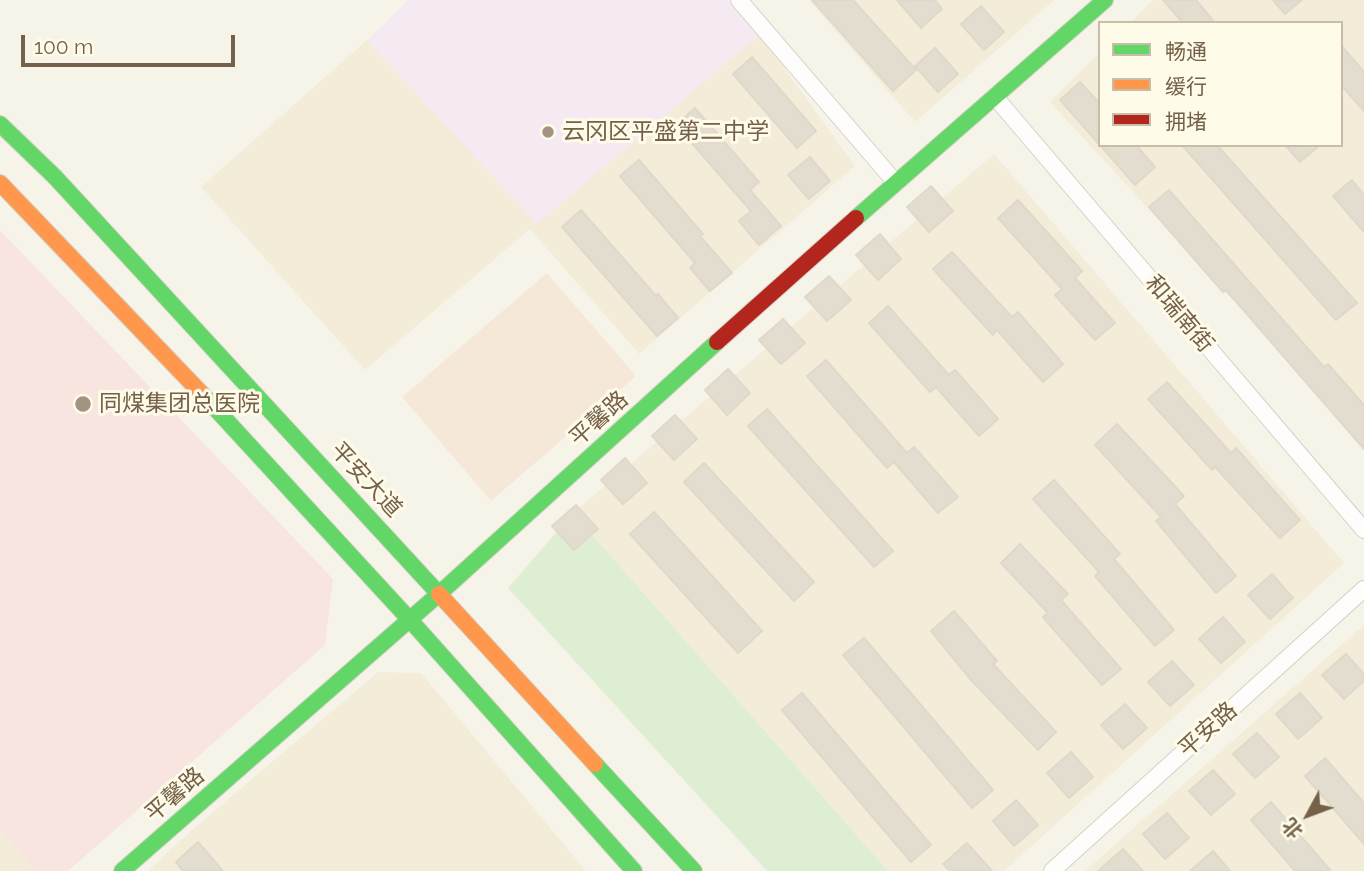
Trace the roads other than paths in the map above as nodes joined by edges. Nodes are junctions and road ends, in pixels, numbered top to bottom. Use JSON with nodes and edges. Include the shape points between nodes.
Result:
{"nodes":[{"id":1,"x":739,"y":0,"type":"edge"},
{"id":2,"x":1105,"y":0,"type":"edge"},
{"id":3,"x":995,"y":97,"type":"junction"},
{"id":4,"x":0,"y":124,"type":"edge"},
{"id":5,"x":0,"y":183,"type":"edge"},
{"id":6,"x":896,"y":183,"type":"junction"},
{"id":7,"x":1364,"y":530,"type":"edge"},
{"id":8,"x":1364,"y":589,"type":"edge"},
{"id":9,"x":440,"y":593,"type":"junction"},
{"id":10,"x":410,"y":620,"type":"junction"},
{"id":11,"x":122,"y":871,"type":"edge"},
{"id":12,"x":634,"y":871,"type":"edge"},
{"id":13,"x":694,"y":871,"type":"edge"},
{"id":14,"x":1052,"y":871,"type":"edge"}],
"edges":[{"from":1,"to":6,"type":"street"},
{"from":2,"to":3,"type":"main road","name":"平馨路"},
{"from":3,"to":6,"type":"main road","name":"平馨路"},
{"from":3,"to":7,"type":"street","name":"和瑞南街"},
{"from":4,"to":9,"type":"main road","name":"平安大道","via":[[55,177]]},
{"from":5,"to":10,"type":"main road"},
{"from":6,"to":9,"type":"main road","name":"平馨路"},
{"from":8,"to":14,"type":"street","name":"平安路"},
{"from":9,"to":10,"type":"main road","name":"平馨路"},
{"from":9,"to":13,"type":"main road","name":"平安大道"},
{"from":10,"to":11,"type":"main road","name":"平馨路"},
{"from":10,"to":12,"type":"main road"}]}
